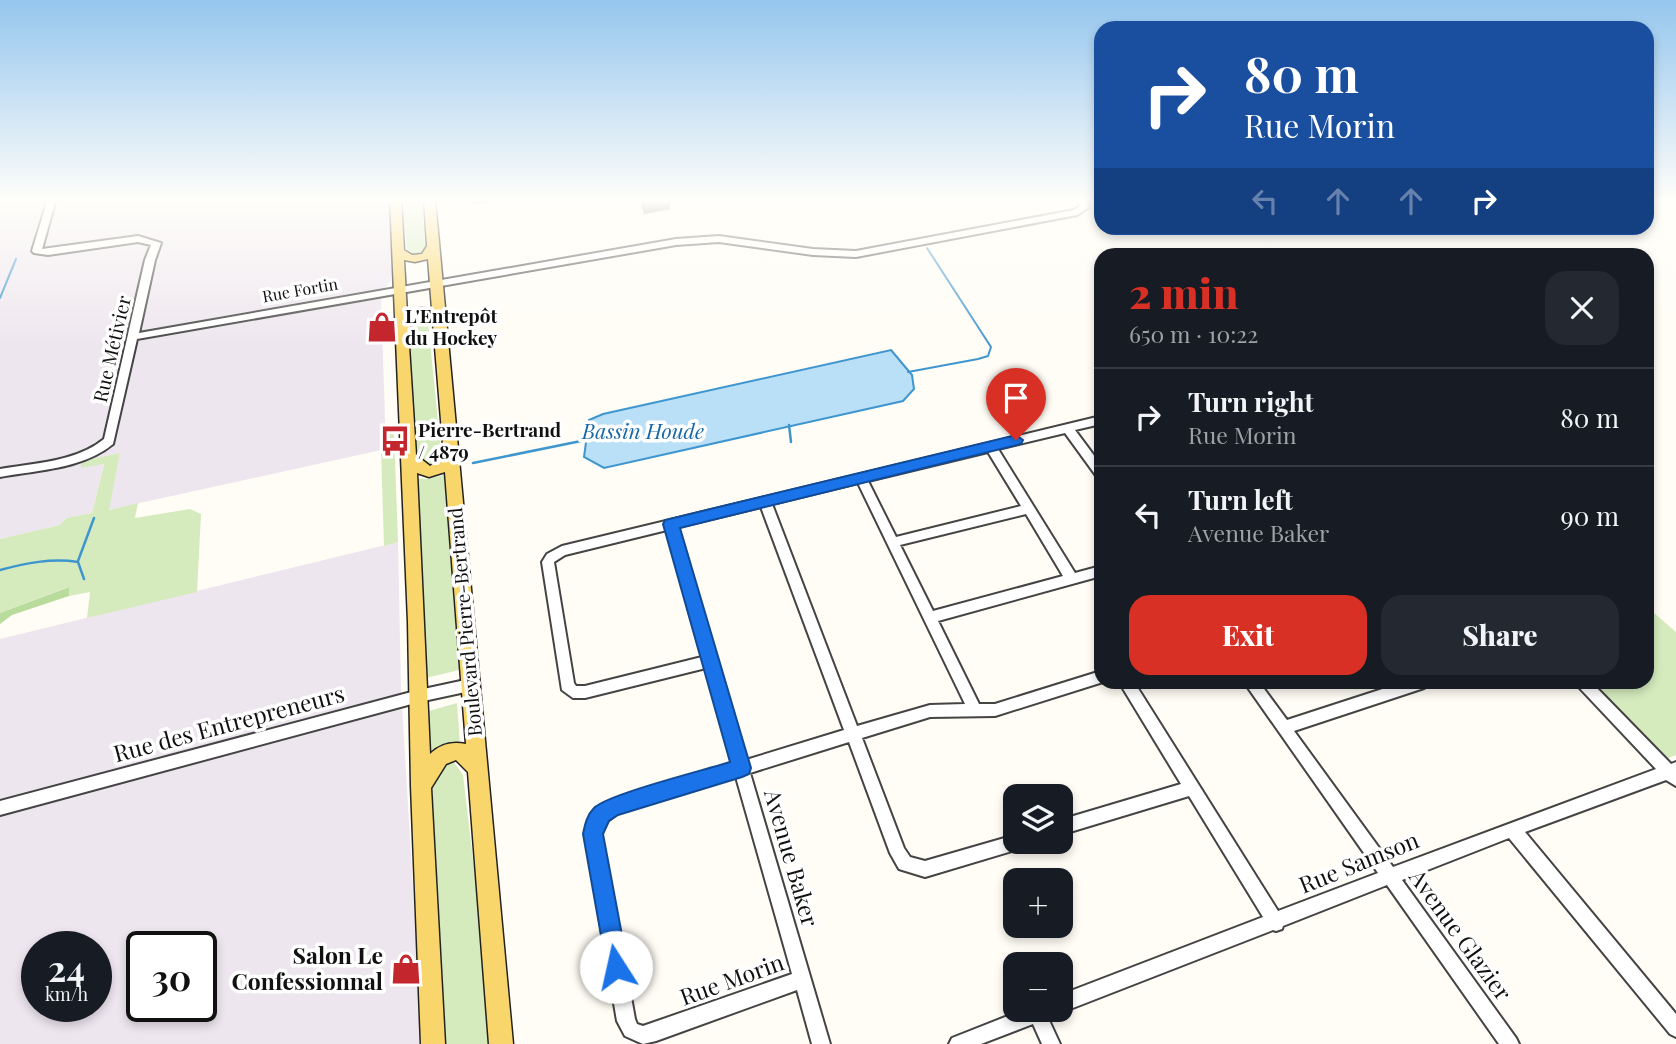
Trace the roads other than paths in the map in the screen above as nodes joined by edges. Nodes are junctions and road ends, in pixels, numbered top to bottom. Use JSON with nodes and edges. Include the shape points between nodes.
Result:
{"nodes":[{"id":1,"x":432,"y":247,"type":"joint"},
{"id":2,"x":38,"y":248,"type":"edge"},
{"id":3,"x":78,"y":248,"type":"edge"},
{"id":4,"x":155,"y":248,"type":"edge"},
{"id":5,"x":398,"y":248,"type":"edge"},
{"id":6,"x":645,"y":248,"type":"edge"},
{"id":7,"x":775,"y":248,"type":"edge"},
{"id":8,"x":889,"y":248,"type":"edge"},
{"id":9,"x":398,"y":252,"type":"junction"},
{"id":10,"x":435,"y":282,"type":"junction"},
{"id":11,"x":399,"y":289,"type":"junction"},
{"id":12,"x":438,"y":321,"type":"junction"},
{"id":13,"x":403,"y":328,"type":"junction"},
{"id":14,"x":132,"y":337,"type":"junction"},
{"id":15,"x":1094,"y":422,"type":"edge"},
{"id":16,"x":1067,"y":428,"type":"junction"},
{"id":17,"x":990,"y":446,"type":"junction"},
{"id":18,"x":410,"y":458,"type":"junction"},
{"id":19,"x":451,"y":459,"type":"junction"},
{"id":20,"x":1094,"y":465,"type":"edge"},
{"id":21,"x":0,"y":473,"type":"edge"},
{"id":22,"x":861,"y":478,"type":"junction"},
{"id":23,"x":765,"y":501,"type":"junction"},
{"id":24,"x":1028,"y":509,"type":"junction"},
{"id":25,"x":671,"y":524,"type":"junction"},
{"id":26,"x":894,"y":542,"type":"junction"},
{"id":27,"x":1094,"y":573,"type":"edge"},
{"id":28,"x":1072,"y":579,"type":"junction"},
{"id":29,"x":931,"y":617,"type":"junction"},
{"id":30,"x":710,"y":661,"type":"junction"},
{"id":31,"x":1094,"y":679,"type":"edge"},
{"id":32,"x":470,"y":685,"type":"junction"},
{"id":33,"x":1130,"y":689,"type":"edge"},
{"id":34,"x":1256,"y":689,"type":"edge"},
{"id":35,"x":1403,"y":689,"type":"edge"},
{"id":36,"x":1588,"y":689,"type":"edge"},
{"id":37,"x":419,"y":696,"type":"junction"},
{"id":38,"x":975,"y":710,"type":"junction"},
{"id":39,"x":1283,"y":728,"type":"junction"},
{"id":40,"x":851,"y":734,"type":"junction"},
{"id":41,"x":742,"y":768,"type":"junction"},
{"id":42,"x":478,"y":771,"type":"junction"},
{"id":43,"x":1674,"y":774,"type":"edge"},
{"id":44,"x":421,"y":786,"type":"junction"},
{"id":45,"x":1193,"y":788,"type":"junction"},
{"id":46,"x":0,"y":808,"type":"edge"},
{"id":47,"x":1073,"y":824,"type":"edge"},
{"id":48,"x":1512,"y":829,"type":"junction"},
{"id":49,"x":1003,"y":846,"type":"edge"},
{"id":50,"x":1390,"y":877,"type":"junction"},
{"id":51,"x":1276,"y":923,"type":"junction"},
{"id":52,"x":803,"y":979,"type":"junction"},
{"id":53,"x":1073,"y":999,"type":"edge"},
{"id":54,"x":1014,"y":1022,"type":"edge"},
{"id":55,"x":1045,"y":1022,"type":"edge"},
{"id":56,"x":1676,"y":1028,"type":"edge"},
{"id":57,"x":433,"y":1044,"type":"edge"},
{"id":58,"x":501,"y":1044,"type":"edge"},
{"id":59,"x":821,"y":1044,"type":"edge"},
{"id":60,"x":958,"y":1044,"type":"edge"},
{"id":61,"x":1051,"y":1044,"type":"edge"},
{"id":62,"x":1510,"y":1044,"type":"edge"}],
"edges":[{"from":1,"to":9,"type":"main road","via":[[418,258]]},
{"from":1,"to":10,"type":"main road","name":"Boulevard Pierre-Bertrand"},
{"from":2,"to":3,"type":"street","name":"Rue Métivier","via":[[48,252]]},
{"from":4,"to":14,"type":"street","name":"Rue Métivier"},
{"from":5,"to":9,"type":"main road"},
{"from":6,"to":10,"type":"street","name":"Rue Fortin"},
{"from":7,"to":8,"type":"street","name":"Rue Fortin","via":[[856,254]]},
{"from":9,"to":11,"type":"main road"},
{"from":10,"to":11,"type":"street","name":"Rue Fortin"},
{"from":10,"to":12,"type":"main road","name":"Boulevard Pierre-Bertrand"},
{"from":11,"to":13,"type":"main road"},
{"from":11,"to":14,"type":"street","name":"Rue Fortin"},
{"from":12,"to":13,"type":"main road","via":[[430,312],[419,312]]},
{"from":12,"to":19,"type":"main road","name":"Boulevard Pierre-Bertrand"},
{"from":13,"to":18,"type":"main road"},
{"from":14,"to":21,"type":"street","name":"Rue Métivier","via":[[109,441],[103,448]]},
{"from":15,"to":16,"type":"street"},
{"from":16,"to":17,"type":"street"},
{"from":16,"to":20,"type":"street"},
{"from":17,"to":22,"type":"street"},
{"from":17,"to":24,"type":"street"},
{"from":18,"to":19,"type":"main road","via":[[424,471],[433,472]]},
{"from":18,"to":37,"type":"main road"},
{"from":19,"to":32,"type":"main road","name":"Boulevard Pierre-Bertrand"},
{"from":22,"to":23,"type":"street"},
{"from":22,"to":26,"type":"street"},
{"from":23,"to":25,"type":"street"},
{"from":23,"to":40,"type":"street"},
{"from":24,"to":26,"type":"street"},
{"from":24,"to":28,"type":"street"},
{"from":25,"to":30,"type":"street","name":"Avenue Baker"},
{"from":25,"to":30,"type":"street","via":[[551,556],[548,562],[567,687],[585,692]]},
{"from":26,"to":29,"type":"street"},
{"from":27,"to":28,"type":"street"},
{"from":28,"to":29,"type":"street"},
{"from":29,"to":38,"type":"street"},
{"from":30,"to":41,"type":"street","name":"Avenue Baker"},
{"from":31,"to":38,"type":"street","via":[[995,710]]},
{"from":32,"to":37,"type":"street","name":"Rue des Entrepreneurs"},
{"from":32,"to":42,"type":"main road","name":"Boulevard Pierre-Bertrand"},
{"from":33,"to":45,"type":"street"},
{"from":34,"to":39,"type":"street","name":"Avenue Glazier"},
{"from":35,"to":39,"type":"street"},
{"from":36,"to":43,"type":"street"},
{"from":37,"to":44,"type":"main road"},
{"from":37,"to":46,"type":"street","name":"Rue des Entrepreneurs"},
{"from":38,"to":40,"type":"street","via":[[930,711]]},
{"from":39,"to":50,"type":"street","name":"Avenue Glazier"},
{"from":40,"to":41,"type":"street"},
{"from":40,"to":49,"type":"street","via":[[905,863],[925,869]]},
{"from":41,"to":52,"type":"street","name":"Avenue Baker"},
{"from":41,"to":52,"type":"street","name":"Rue Morin","via":[[614,807],[595,823],[593,834],[626,1021],[631,1030],[643,1035]]},
{"from":42,"to":44,"type":"main road","via":[[468,754],[449,751],[435,760]]},
{"from":42,"to":58,"type":"main road","name":"Boulevard Pierre-Bertrand"},
{"from":43,"to":48,"type":"street","name":"Rue Samson"},
{"from":44,"to":57,"type":"main road"},
{"from":45,"to":47,"type":"street"},
{"from":45,"to":51,"type":"street"},
{"from":48,"to":50,"type":"street","name":"Rue Samson"},
{"from":48,"to":56,"type":"street"},
{"from":50,"to":51,"type":"street","name":"Rue Samson"},
{"from":50,"to":62,"type":"street","name":"Avenue Glazier"},
{"from":51,"to":53,"type":"street","name":"Rue Samson"},
{"from":52,"to":59,"type":"street","name":"Avenue Baker"},
{"from":54,"to":60,"type":"street"},
{"from":55,"to":61,"type":"street"}]}
